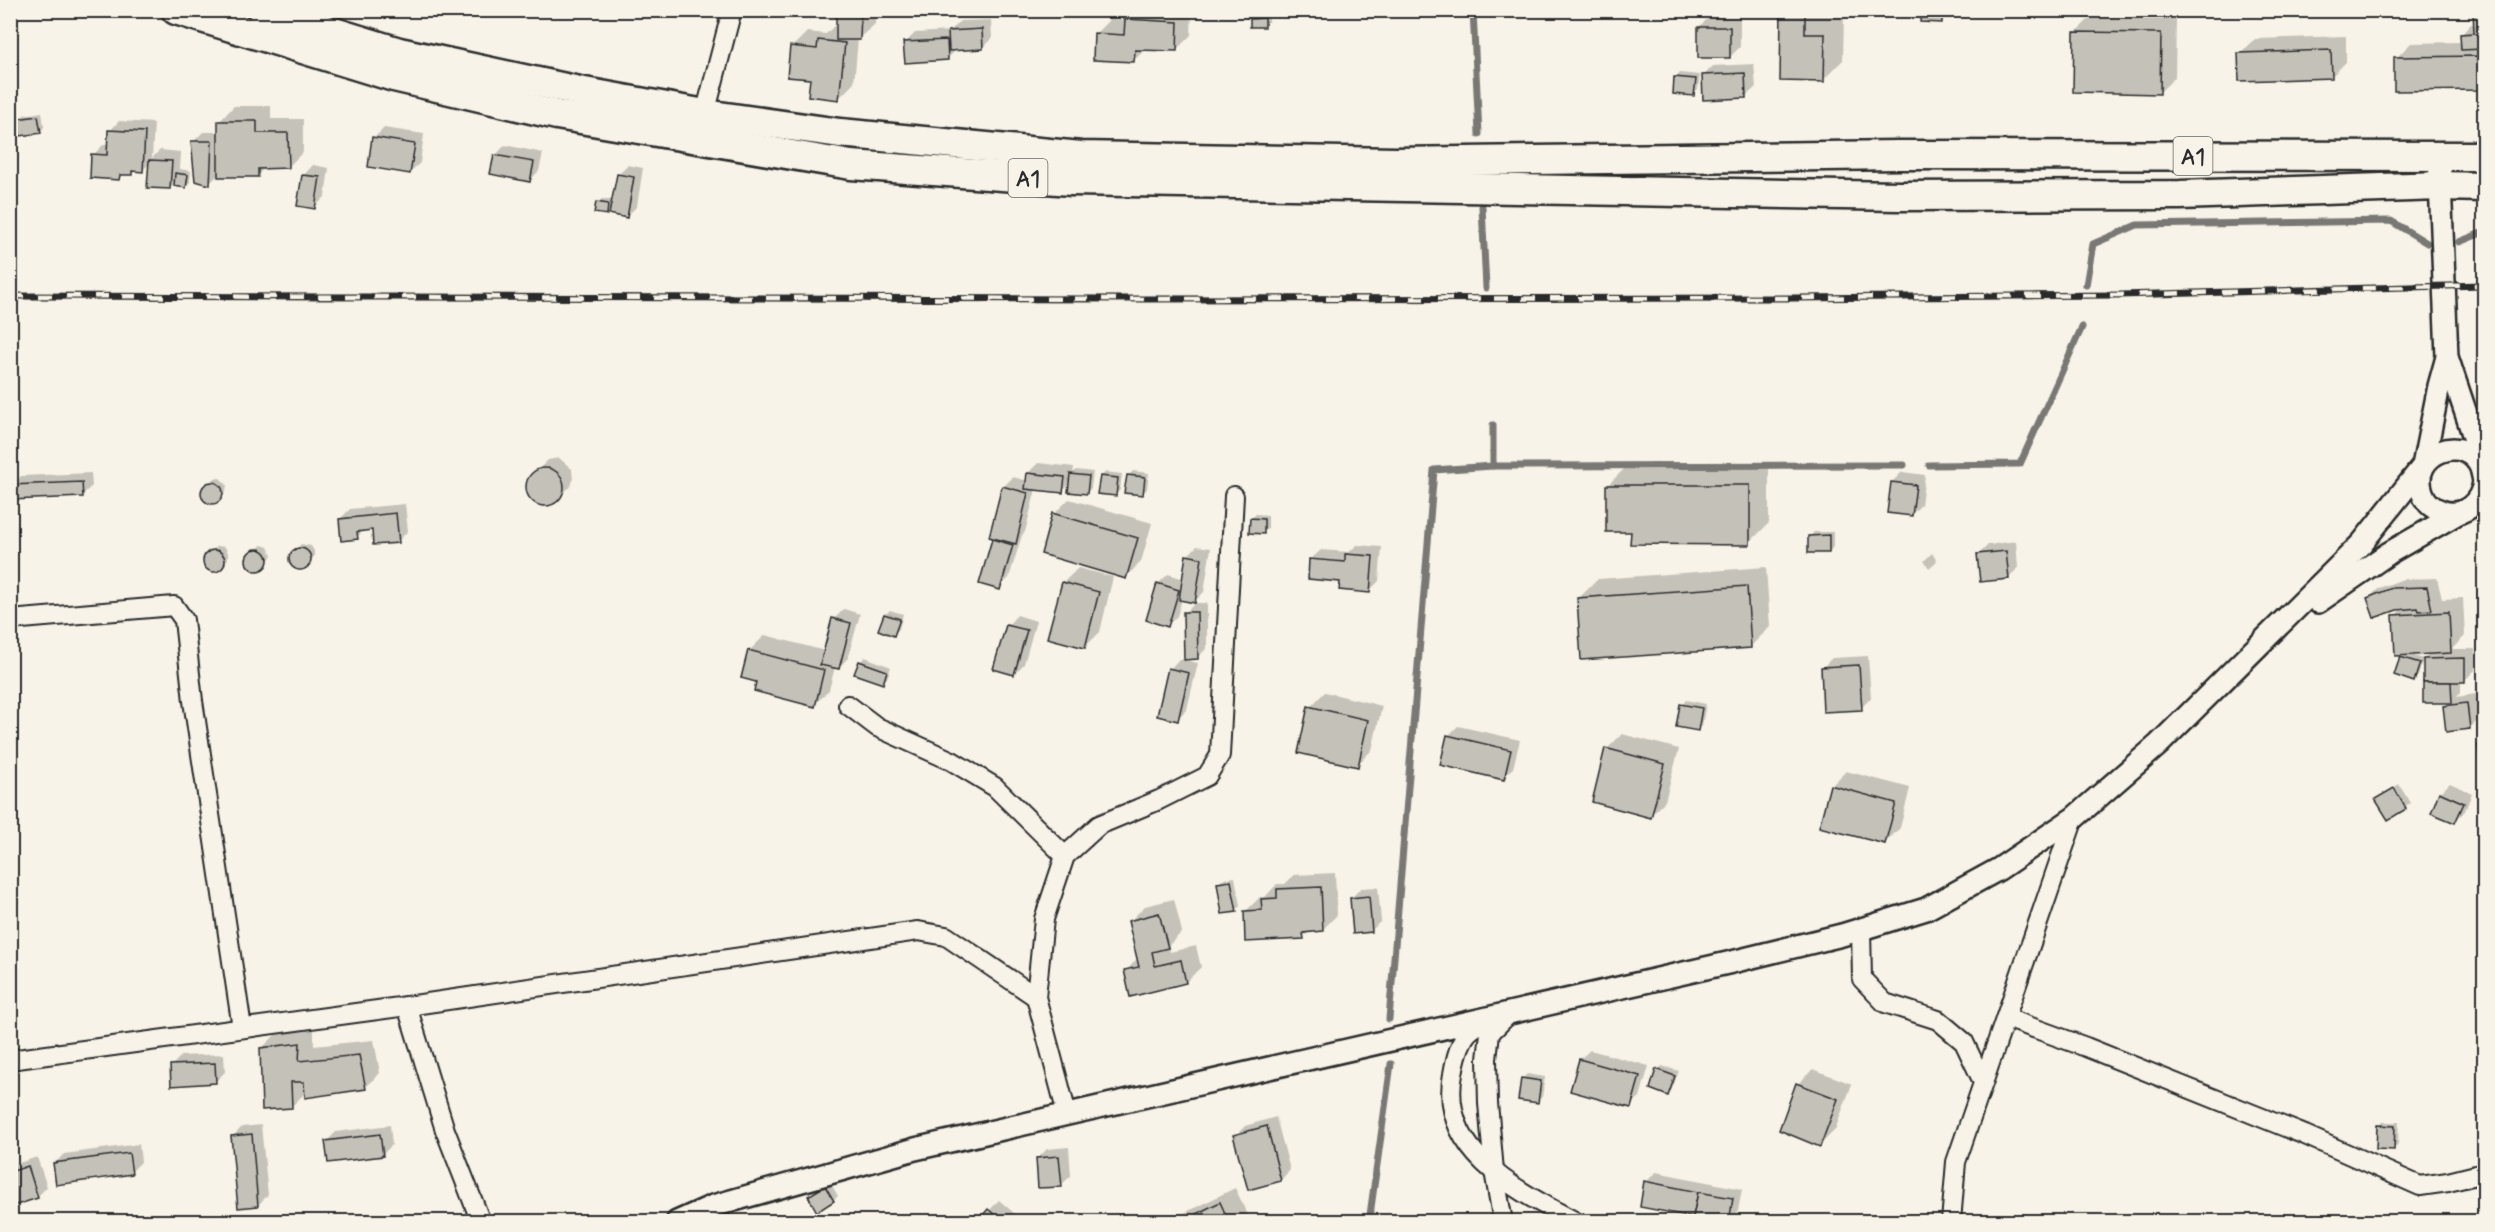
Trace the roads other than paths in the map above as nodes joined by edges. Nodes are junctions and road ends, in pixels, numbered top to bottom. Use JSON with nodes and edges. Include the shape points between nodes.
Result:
{"nodes":[{"id":1,"x":176,"y":10,"type":"edge"},
{"id":2,"x":262,"y":10,"type":"edge"},
{"id":3,"x":732,"y":10,"type":"edge"},
{"id":4,"x":705,"y":114,"type":"junction"},
{"id":5,"x":2439,"y":155,"type":"junction"},
{"id":6,"x":2484,"y":156,"type":"edge"},
{"id":7,"x":2440,"y":186,"type":"junction"},
{"id":8,"x":2484,"y":187,"type":"edge"},
{"id":9,"x":2447,"y":357,"type":"junction"},
{"id":10,"x":2478,"y":437,"type":"edge"},
{"id":11,"x":2423,"y":466,"type":"junction"},
{"id":12,"x":2484,"y":479,"type":"edge"},
{"id":13,"x":1234,"y":496,"type":"dead end"},
{"id":14,"x":2473,"y":507,"type":"edge"},
{"id":15,"x":10,"y":620,"type":"edge"},
{"id":16,"x":2241,"y":665,"type":"junction"},
{"id":17,"x":848,"y":705,"type":"dead end"},
{"id":18,"x":2074,"y":818,"type":"junction"},
{"id":19,"x":1065,"y":856,"type":"junction"},
{"id":20,"x":1861,"y":929,"type":"junction"},
{"id":21,"x":1036,"y":997,"type":"junction"},
{"id":22,"x":407,"y":1006,"type":"junction"},
{"id":23,"x":1500,"y":1015,"type":"junction"},
{"id":24,"x":2006,"y":1018,"type":"junction"},
{"id":25,"x":242,"y":1028,"type":"junction"},
{"id":26,"x":10,"y":1060,"type":"edge"},
{"id":27,"x":1983,"y":1082,"type":"junction"},
{"id":28,"x":1067,"y":1114,"type":"junction"},
{"id":29,"x":1494,"y":1171,"type":"junction"},
{"id":30,"x":2484,"y":1173,"type":"edge"},
{"id":31,"x":481,"y":1221,"type":"edge"},
{"id":32,"x":677,"y":1221,"type":"edge"},
{"id":33,"x":1503,"y":1221,"type":"edge"},
{"id":34,"x":1576,"y":1221,"type":"edge"},
{"id":35,"x":1951,"y":1221,"type":"edge"}],
"edges":[{"from":1,"to":7,"type":"highway","number":"A1","via":[[394,77],[557,115],[851,165],[1072,181],[1899,196],[2180,195]]},
{"from":2,"to":4,"type":"highway","number":"A1","via":[[399,52]]},
{"from":3,"to":4,"type":"street"},
{"from":4,"to":5,"type":"highway","number":"A1","via":[[840,133],[1104,156],[1395,162],[1898,155]]},
{"from":5,"to":6,"type":"highway","number":"A1"},
{"from":5,"to":7,"type":"street"},
{"from":7,"to":8,"type":"highway","number":"A1"},
{"from":7,"to":9,"type":"street"},
{"from":9,"to":10,"type":"street"},
{"from":9,"to":11,"type":"street"},
{"from":10,"to":12,"type":"street"},
{"from":11,"to":12,"type":"street","via":[[2434,453],[2451,448],[2468,452],[2480,465]]},
{"from":11,"to":14,"type":"street","via":[[2420,487],[2430,505],[2449,513]]},
{"from":11,"to":16,"type":"street","via":[[2362,543]]},
{"from":12,"to":14,"type":"street","via":[[2480,498]]},
{"from":13,"to":19,"type":"street","via":[[1220,755],[1207,776],[1099,825]]},
{"from":14,"to":16,"type":"street","via":[[2357,573]]},
{"from":15,"to":25,"type":"street","via":[[174,606],[184,620]]},
{"from":16,"to":18,"type":"street"},
{"from":17,"to":19,"type":"street","via":[[877,727],[952,760],[995,787]]},
{"from":18,"to":20,"type":"street","via":[[1999,869],[1926,909]]},
{"from":18,"to":24,"type":"street"},
{"from":19,"to":21,"type":"street","via":[[1044,919]]},
{"from":20,"to":23,"type":"street"},
{"from":20,"to":27,"type":"street","via":[[1862,979],[1885,1003],[1938,1020],[1964,1042]]},
{"from":21,"to":22,"type":"street","via":[[946,936],[918,931]]},
{"from":21,"to":28,"type":"street"},
{"from":22,"to":25,"type":"street"},
{"from":22,"to":31,"type":"street","via":[[445,1130]]},
{"from":23,"to":28,"type":"street"},
{"from":23,"to":29,"type":"street","via":[[1490,1033],[1487,1059]]},
{"from":23,"to":29,"type":"street","via":[[1467,1034],[1451,1086],[1454,1121],[1466,1143]]},
{"from":24,"to":27,"type":"street"},
{"from":24,"to":30,"type":"street","via":[[2305,1135],[2420,1186]]},
{"from":25,"to":26,"type":"street"},
{"from":27,"to":35,"type":"street","via":[[1956,1162]]},
{"from":28,"to":32,"type":"street","via":[[915,1149],[713,1206]]},
{"from":29,"to":33,"type":"street"},
{"from":29,"to":34,"type":"street"}]}
